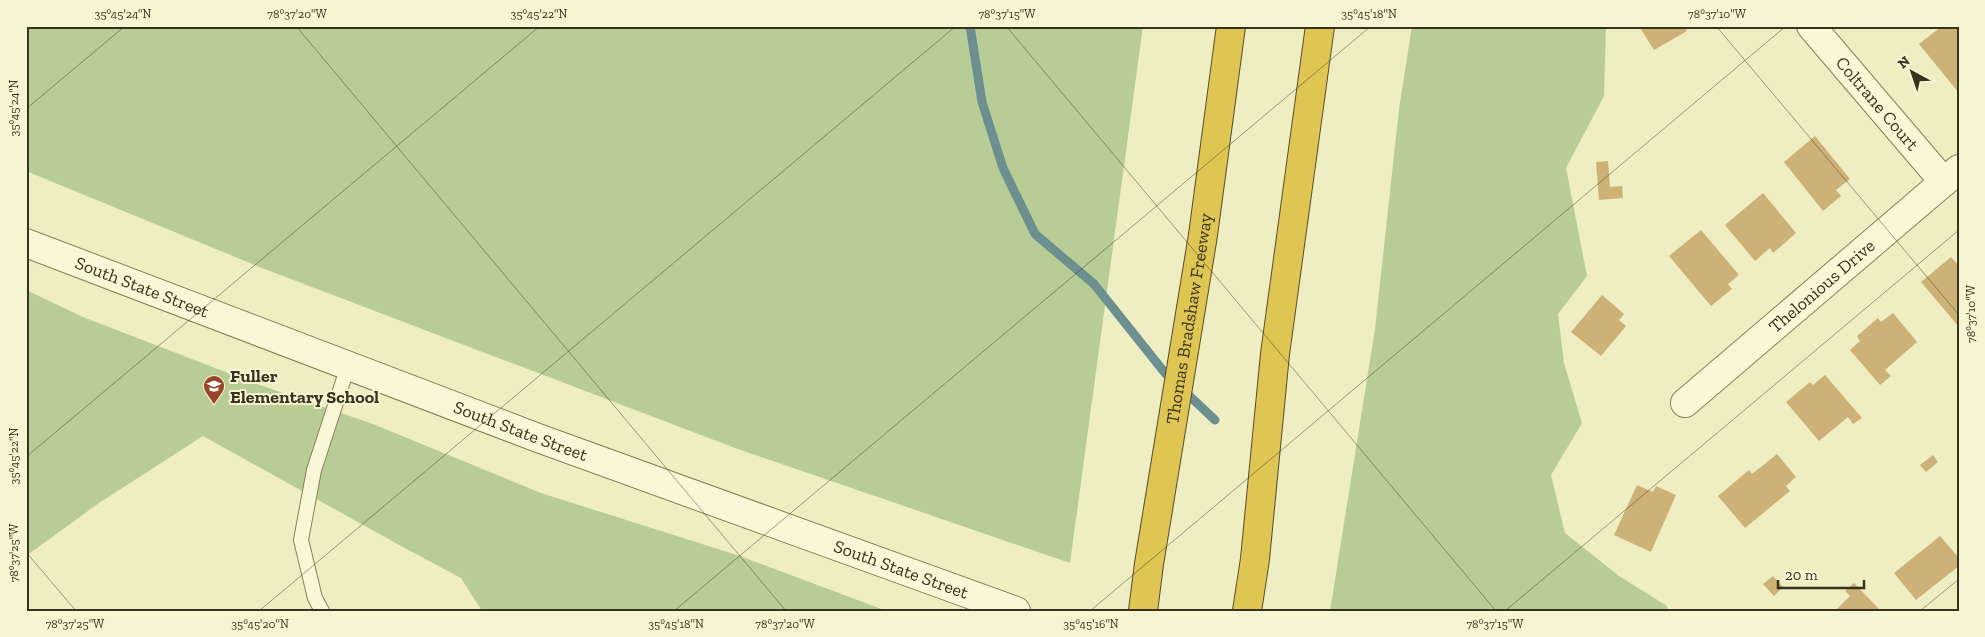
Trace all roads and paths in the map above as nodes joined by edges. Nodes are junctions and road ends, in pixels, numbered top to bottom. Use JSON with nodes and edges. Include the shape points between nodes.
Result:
{"nodes":[{"id":1,"x":1231,"y":26,"type":"edge"},
{"id":2,"x":1320,"y":26,"type":"edge"},
{"id":3,"x":1811,"y":26,"type":"edge"},
{"id":4,"x":1951,"y":175,"type":"edge"},
{"id":5,"x":26,"y":244,"type":"edge"},
{"id":6,"x":348,"y":366,"type":"junction"},
{"id":7,"x":1685,"y":403,"type":"dead end"},
{"id":8,"x":322,"y":611,"type":"edge"},
{"id":9,"x":1016,"y":611,"type":"edge"},
{"id":10,"x":1143,"y":611,"type":"edge"},
{"id":11,"x":1247,"y":611,"type":"edge"}],
"edges":[{"from":1,"to":10,"type":"highway","name":"Thomas Bradshaw Freeway","via":[[1203,234]]},
{"from":2,"to":11,"type":"highway","via":[[1274,354],[1255,559]]},
{"from":3,"to":4,"type":"street","name":"Coltrane Court"},
{"from":4,"to":7,"type":"street","name":"Thelonious Drive"},
{"from":5,"to":6,"type":"street","name":"South State Street"},
{"from":6,"to":8,"type":"lane","via":[[314,470],[302,540],[315,598]]},
{"from":6,"to":9,"type":"street","name":"South State Street"}]}
